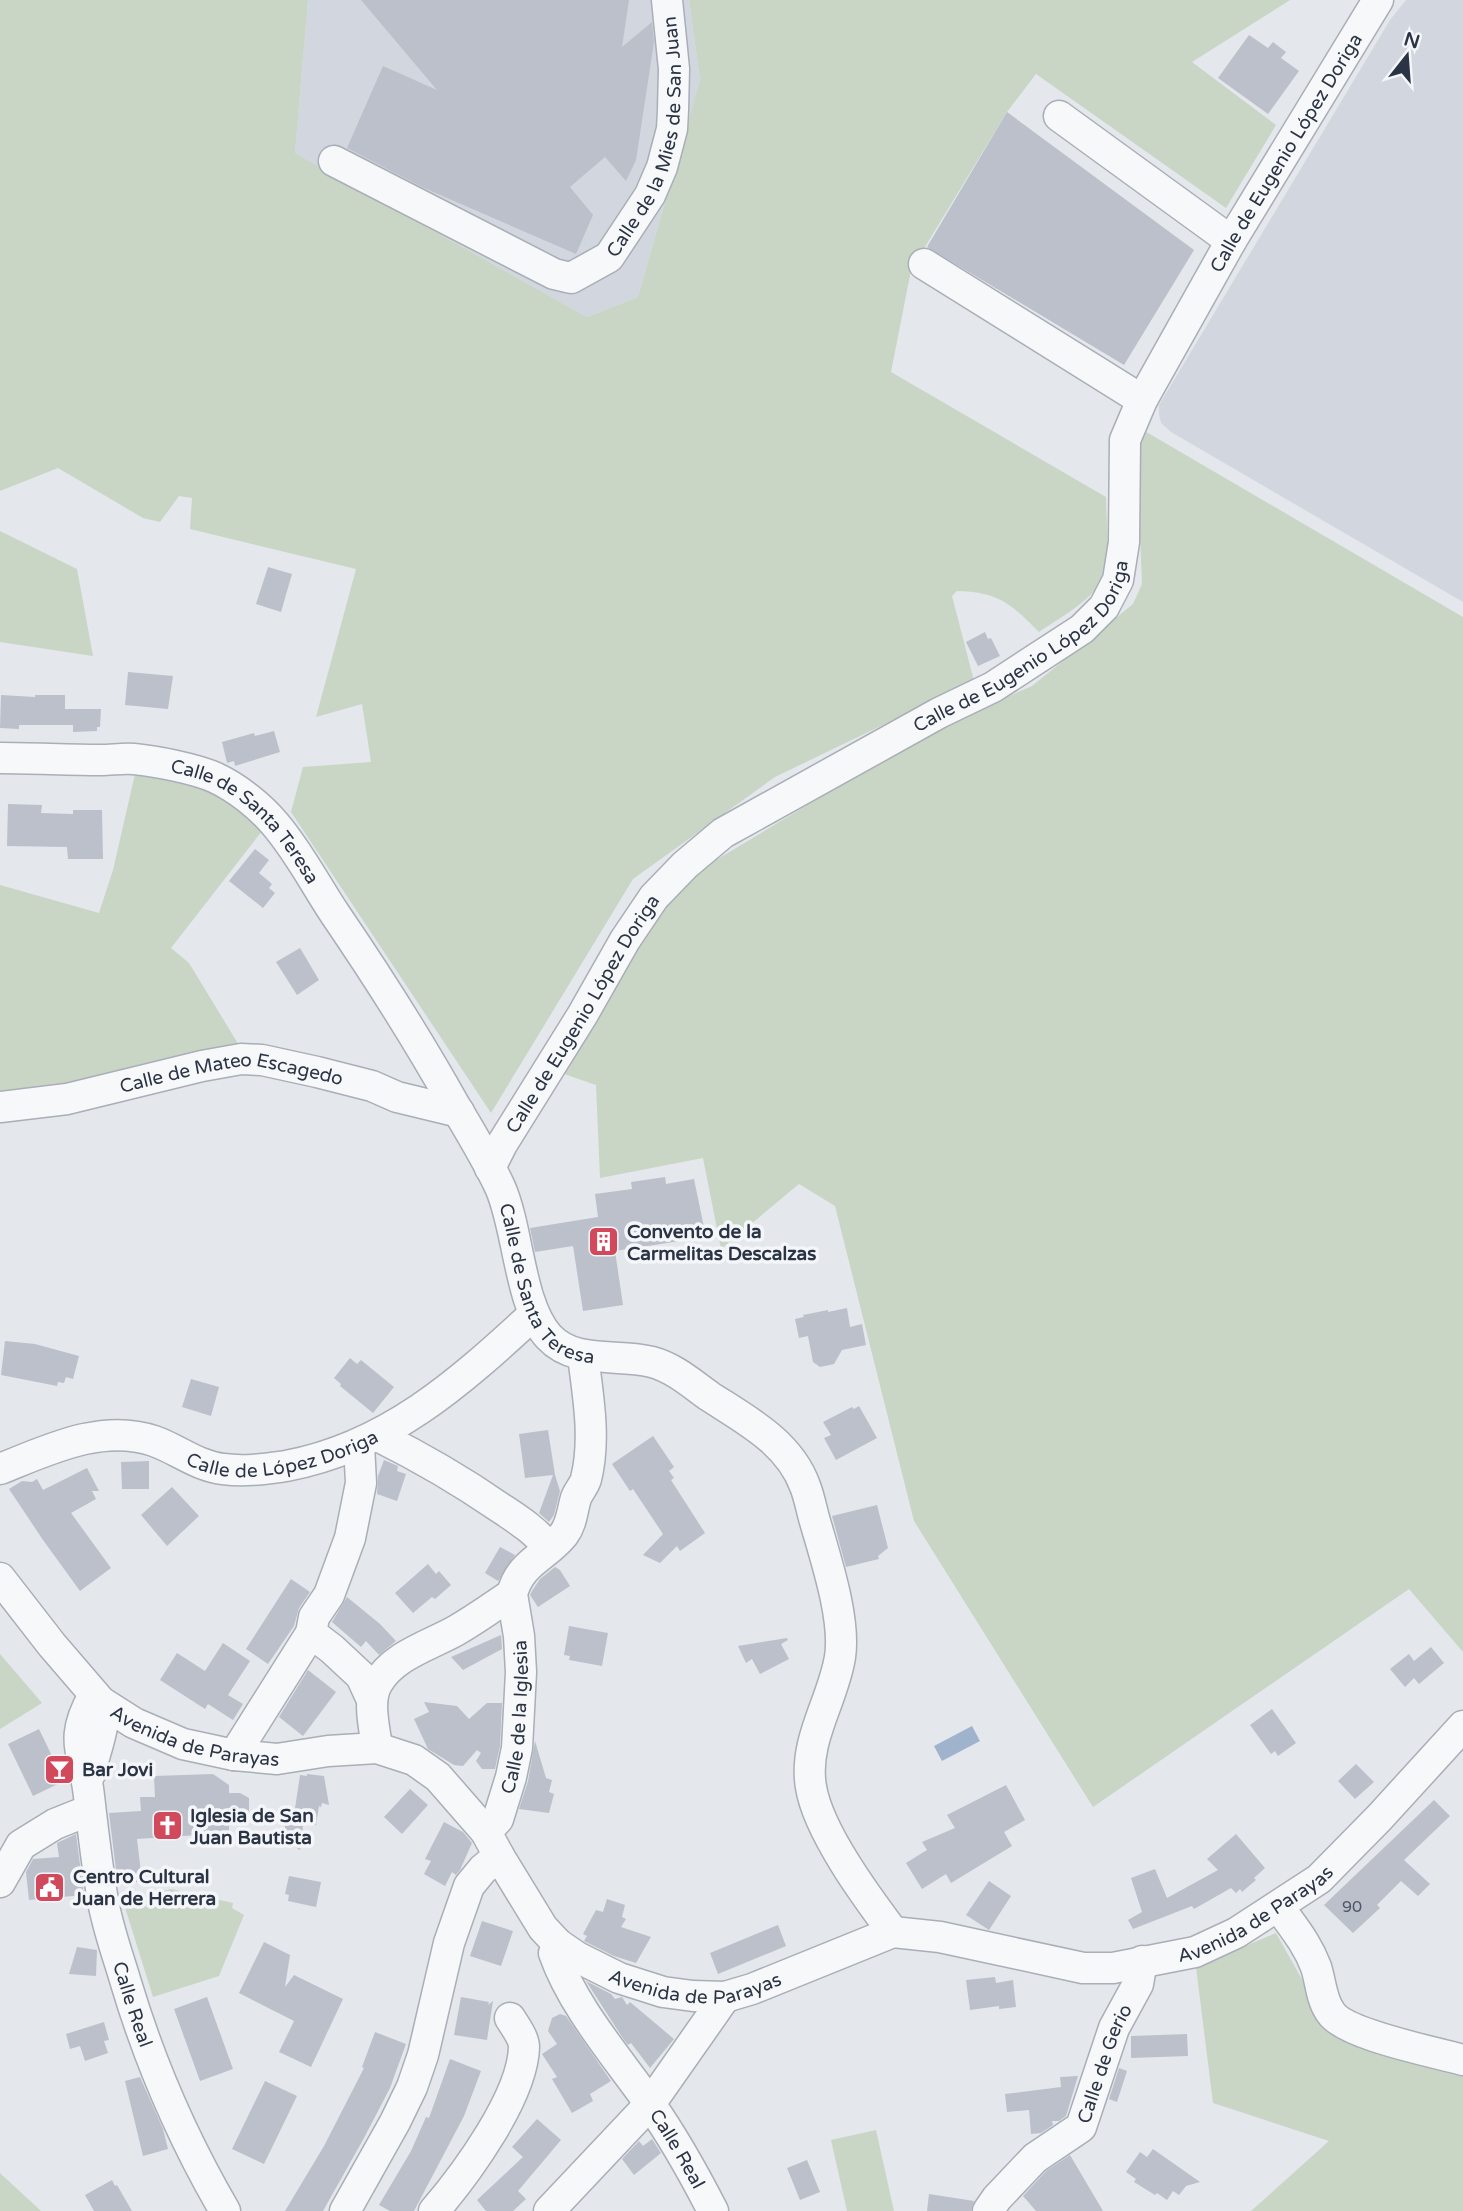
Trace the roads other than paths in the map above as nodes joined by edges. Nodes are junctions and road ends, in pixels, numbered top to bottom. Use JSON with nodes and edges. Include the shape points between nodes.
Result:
{"nodes":[{"id":1,"x":667,"y":0,"type":"edge"},
{"id":2,"x":1378,"y":0,"type":"edge"},
{"id":3,"x":1059,"y":116,"type":"dead end"},
{"id":4,"x":334,"y":161,"type":"dead end"},
{"id":5,"x":1231,"y":241,"type":"junction"},
{"id":6,"x":924,"y":264,"type":"dead end"},
{"id":7,"x":1142,"y":400,"type":"junction"},
{"id":8,"x":0,"y":758,"type":"edge"},
{"id":9,"x":0,"y":1107,"type":"edge"},
{"id":10,"x":459,"y":1112,"type":"junction"},
{"id":11,"x":490,"y":1168,"type":"junction"},
{"id":12,"x":533,"y":1315,"type":"junction"},
{"id":13,"x":583,"y":1356,"type":"junction"},
{"id":14,"x":368,"y":1440,"type":"junction"},
{"id":15,"x":0,"y":1469,"type":"edge"},
{"id":16,"x":549,"y":1548,"type":"junction"},
{"id":17,"x":0,"y":1578,"type":"edge"},
{"id":18,"x":512,"y":1594,"type":"junction"},
{"id":19,"x":311,"y":1633,"type":"junction"},
{"id":20,"x":98,"y":1698,"type":"junction"},
{"id":21,"x":372,"y":1700,"type":"junction"},
{"id":22,"x":1463,"y":1726,"type":"edge"},
{"id":23,"x":143,"y":1727,"type":"junction"},
{"id":24,"x":99,"y":1741,"type":"junction"},
{"id":25,"x":377,"y":1748,"type":"junction"},
{"id":26,"x":234,"y":1755,"type":"junction"},
{"id":27,"x":89,"y":1797,"type":"junction"},
{"id":28,"x":493,"y":1844,"type":"junction"},
{"id":29,"x":0,"y":1882,"type":"edge"},
{"id":30,"x":1279,"y":1907,"type":"junction"},
{"id":31,"x":892,"y":1932,"type":"junction"},
{"id":32,"x":558,"y":1944,"type":"junction"},
{"id":33,"x":1142,"y":1961,"type":"junction"},
{"id":34,"x":725,"y":1997,"type":"junction"},
{"id":35,"x":510,"y":2018,"type":"dead end"},
{"id":36,"x":1463,"y":2060,"type":"edge"},
{"id":37,"x":650,"y":2104,"type":"junction"},
{"id":38,"x":225,"y":2211,"type":"edge"},
{"id":39,"x":345,"y":2211,"type":"edge"},
{"id":40,"x":434,"y":2211,"type":"edge"},
{"id":41,"x":549,"y":2211,"type":"edge"},
{"id":42,"x":713,"y":2211,"type":"edge"},
{"id":43,"x":988,"y":2211,"type":"edge"}],
"edges":[{"from":1,"to":4,"type":"street","name":"Calle de la Mies de San Juan","via":[[673,110],[662,167],[650,195],[609,257],[584,272],[570,278],[554,274]]},
{"from":2,"to":5,"type":"street","name":"Calle de Eugenio López Doriga"},
{"from":3,"to":5,"type":"street"},
{"from":5,"to":7,"type":"street","name":"Calle de Eugenio López Doriga"},
{"from":6,"to":7,"type":"street"},
{"from":7,"to":11,"type":"street","name":"Calle de Eugenio López Doriga","via":[[1125,440],[1124,542],[1118,580],[1104,607],[1082,629],[993,687],[723,833],[685,865],[654,897],[625,940]]},
{"from":8,"to":10,"type":"street","name":"Calle de Santa Teresa","via":[[134,759],[214,777],[243,796],[273,821],[300,856]]},
{"from":9,"to":10,"type":"street","name":"Calle de Mateo Escagedo","via":[[67,1099],[241,1059],[317,1072]]},
{"from":10,"to":11,"type":"street","name":"Calle de Santa Teresa"},
{"from":11,"to":12,"type":"street","name":"Calle de Santa Teresa","via":[[512,1220]]},
{"from":12,"to":13,"type":"street","name":"Calle de Santa Teresa","via":[[551,1340]]},
{"from":12,"to":14,"type":"street","name":"Calle de López Doriga","via":[[408,1419]]},
{"from":13,"to":16,"type":"street","via":[[590,1420],[586,1482],[576,1497],[571,1521]]},
{"from":13,"to":31,"type":"street","name":"Calle de Santa Teresa","via":[[632,1358],[674,1371],[778,1444],[795,1463],[825,1556],[840,1633],[835,1677],[815,1736],[811,1792],[829,1835]]},
{"from":14,"to":15,"type":"street","name":"Calle de López Doriga","via":[[317,1460],[247,1472],[197,1462],[140,1436],[111,1435],[83,1438]]},
{"from":14,"to":16,"type":"street","via":[[473,1490],[537,1534]]},
{"from":14,"to":19,"type":"street","via":[[350,1538]]},
{"from":16,"to":18,"type":"street","via":[[521,1572]]},
{"from":17,"to":20,"type":"street","name":"Avenida de Parayas"},
{"from":18,"to":21,"type":"street","via":[[396,1663],[377,1685]]},
{"from":18,"to":28,"type":"street","name":"Calle de la Iglesia","via":[[520,1648],[517,1748]]},
{"from":19,"to":21,"type":"street","via":[[362,1676]]},
{"from":19,"to":26,"type":"street"},
{"from":20,"to":23,"type":"street","name":"Avenida de Parayas"},
{"from":20,"to":24,"type":"street","name":"Calle Real","via":[[103,1720]]},
{"from":20,"to":27,"type":"street","name":"Calle Real","via":[[83,1715],[78,1731]]},
{"from":21,"to":25,"type":"street"},
{"from":22,"to":30,"type":"street","name":"Avenida de Parayas","via":[[1343,1856]]},
{"from":23,"to":24,"type":"street","via":[[111,1732]]},
{"from":23,"to":26,"type":"street","name":"Avenida de Parayas","via":[[183,1744]]},
{"from":24,"to":27,"type":"street","name":"Calle Real"},
{"from":25,"to":26,"type":"street","name":"Avenida de Parayas","via":[[277,1759]]},
{"from":25,"to":28,"type":"street","name":"Avenida de Parayas","via":[[414,1760],[439,1777]]},
{"from":27,"to":29,"type":"street","via":[[21,1845]]},
{"from":27,"to":38,"type":"street","name":"Calle Real","via":[[103,1903],[133,2007],[186,2140]]},
{"from":28,"to":32,"type":"street","name":"Avenida de Parayas"},
{"from":28,"to":39,"type":"street","name":"Calle de la Iglesia","via":[[483,1869],[469,1886],[449,1943],[412,2087]]},
{"from":30,"to":33,"type":"street","name":"Avenida de Parayas","via":[[1195,1952]]},
{"from":30,"to":36,"type":"street","via":[[1302,1937],[1317,1968],[1324,1999],[1341,2024]]},
{"from":31,"to":33,"type":"street","name":"Avenida de Parayas","via":[[940,1937],[1083,1968],[1113,1968]]},
{"from":31,"to":34,"type":"street","name":"Avenida de Parayas"},
{"from":32,"to":34,"type":"street","name":"Avenida de Parayas","via":[[619,1978],[663,1993]]},
{"from":32,"to":37,"type":"street","name":"Calle Real","via":[[554,1953],[561,1974]]},
{"from":33,"to":43,"type":"street","name":"Calle de Gerio","via":[[1138,1984],[1114,2028],[1081,2127],[1035,2158]]},
{"from":34,"to":37,"type":"street"},
{"from":35,"to":40,"type":"street","via":[[525,2044],[521,2068],[475,2159]]},
{"from":37,"to":41,"type":"street"},
{"from":37,"to":42,"type":"street","name":"Calle Real"}]}
